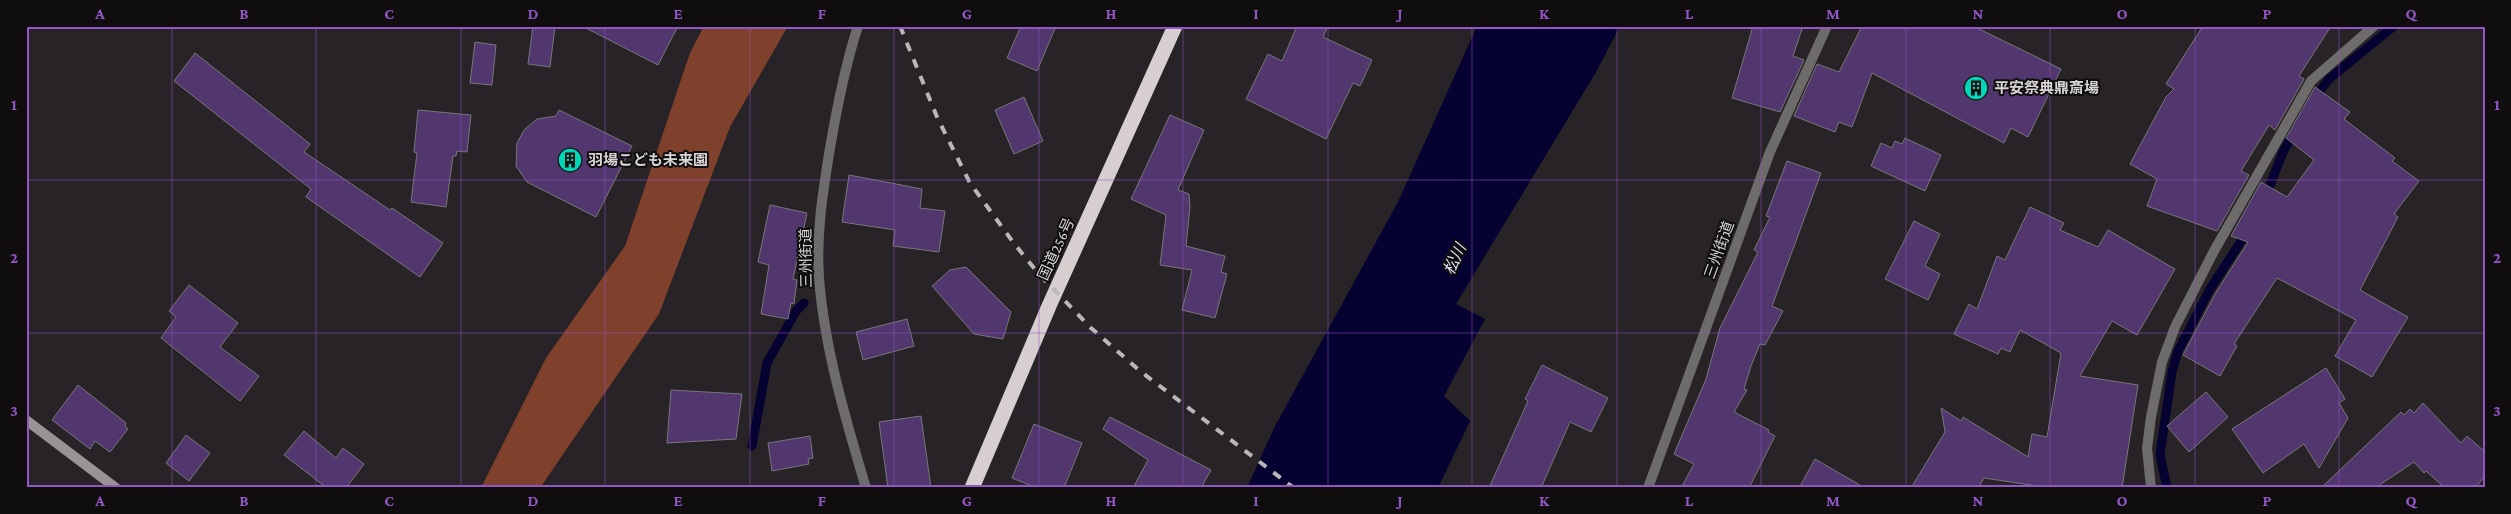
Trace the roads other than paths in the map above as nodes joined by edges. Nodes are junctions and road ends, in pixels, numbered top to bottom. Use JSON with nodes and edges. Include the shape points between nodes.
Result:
{"nodes":[{"id":1,"x":858,"y":26,"type":"edge"},
{"id":2,"x":1175,"y":26,"type":"edge"},
{"id":3,"x":1827,"y":26,"type":"edge"},
{"id":4,"x":2374,"y":26,"type":"edge"},
{"id":5,"x":26,"y":420,"type":"edge"},
{"id":6,"x":116,"y":488,"type":"edge"},
{"id":7,"x":866,"y":488,"type":"edge"},
{"id":8,"x":972,"y":488,"type":"edge"},
{"id":9,"x":1648,"y":488,"type":"edge"},
{"id":10,"x":2152,"y":488,"type":"edge"}],
"edges":[{"from":1,"to":7,"type":"street","name":"三州街道","via":[[836,117],[820,207],[819,264],[825,322],[848,429]]},
{"from":2,"to":8,"type":"highway","name":"国道256号","via":[[1049,306]]},
{"from":3,"to":9,"type":"street","name":"三州街道","via":[[1770,152]]},
{"from":4,"to":10,"type":"street","via":[[2311,81],[2214,251],[2175,327],[2162,362],[2151,417],[2147,451]]},
{"from":5,"to":6,"type":"street"}]}
